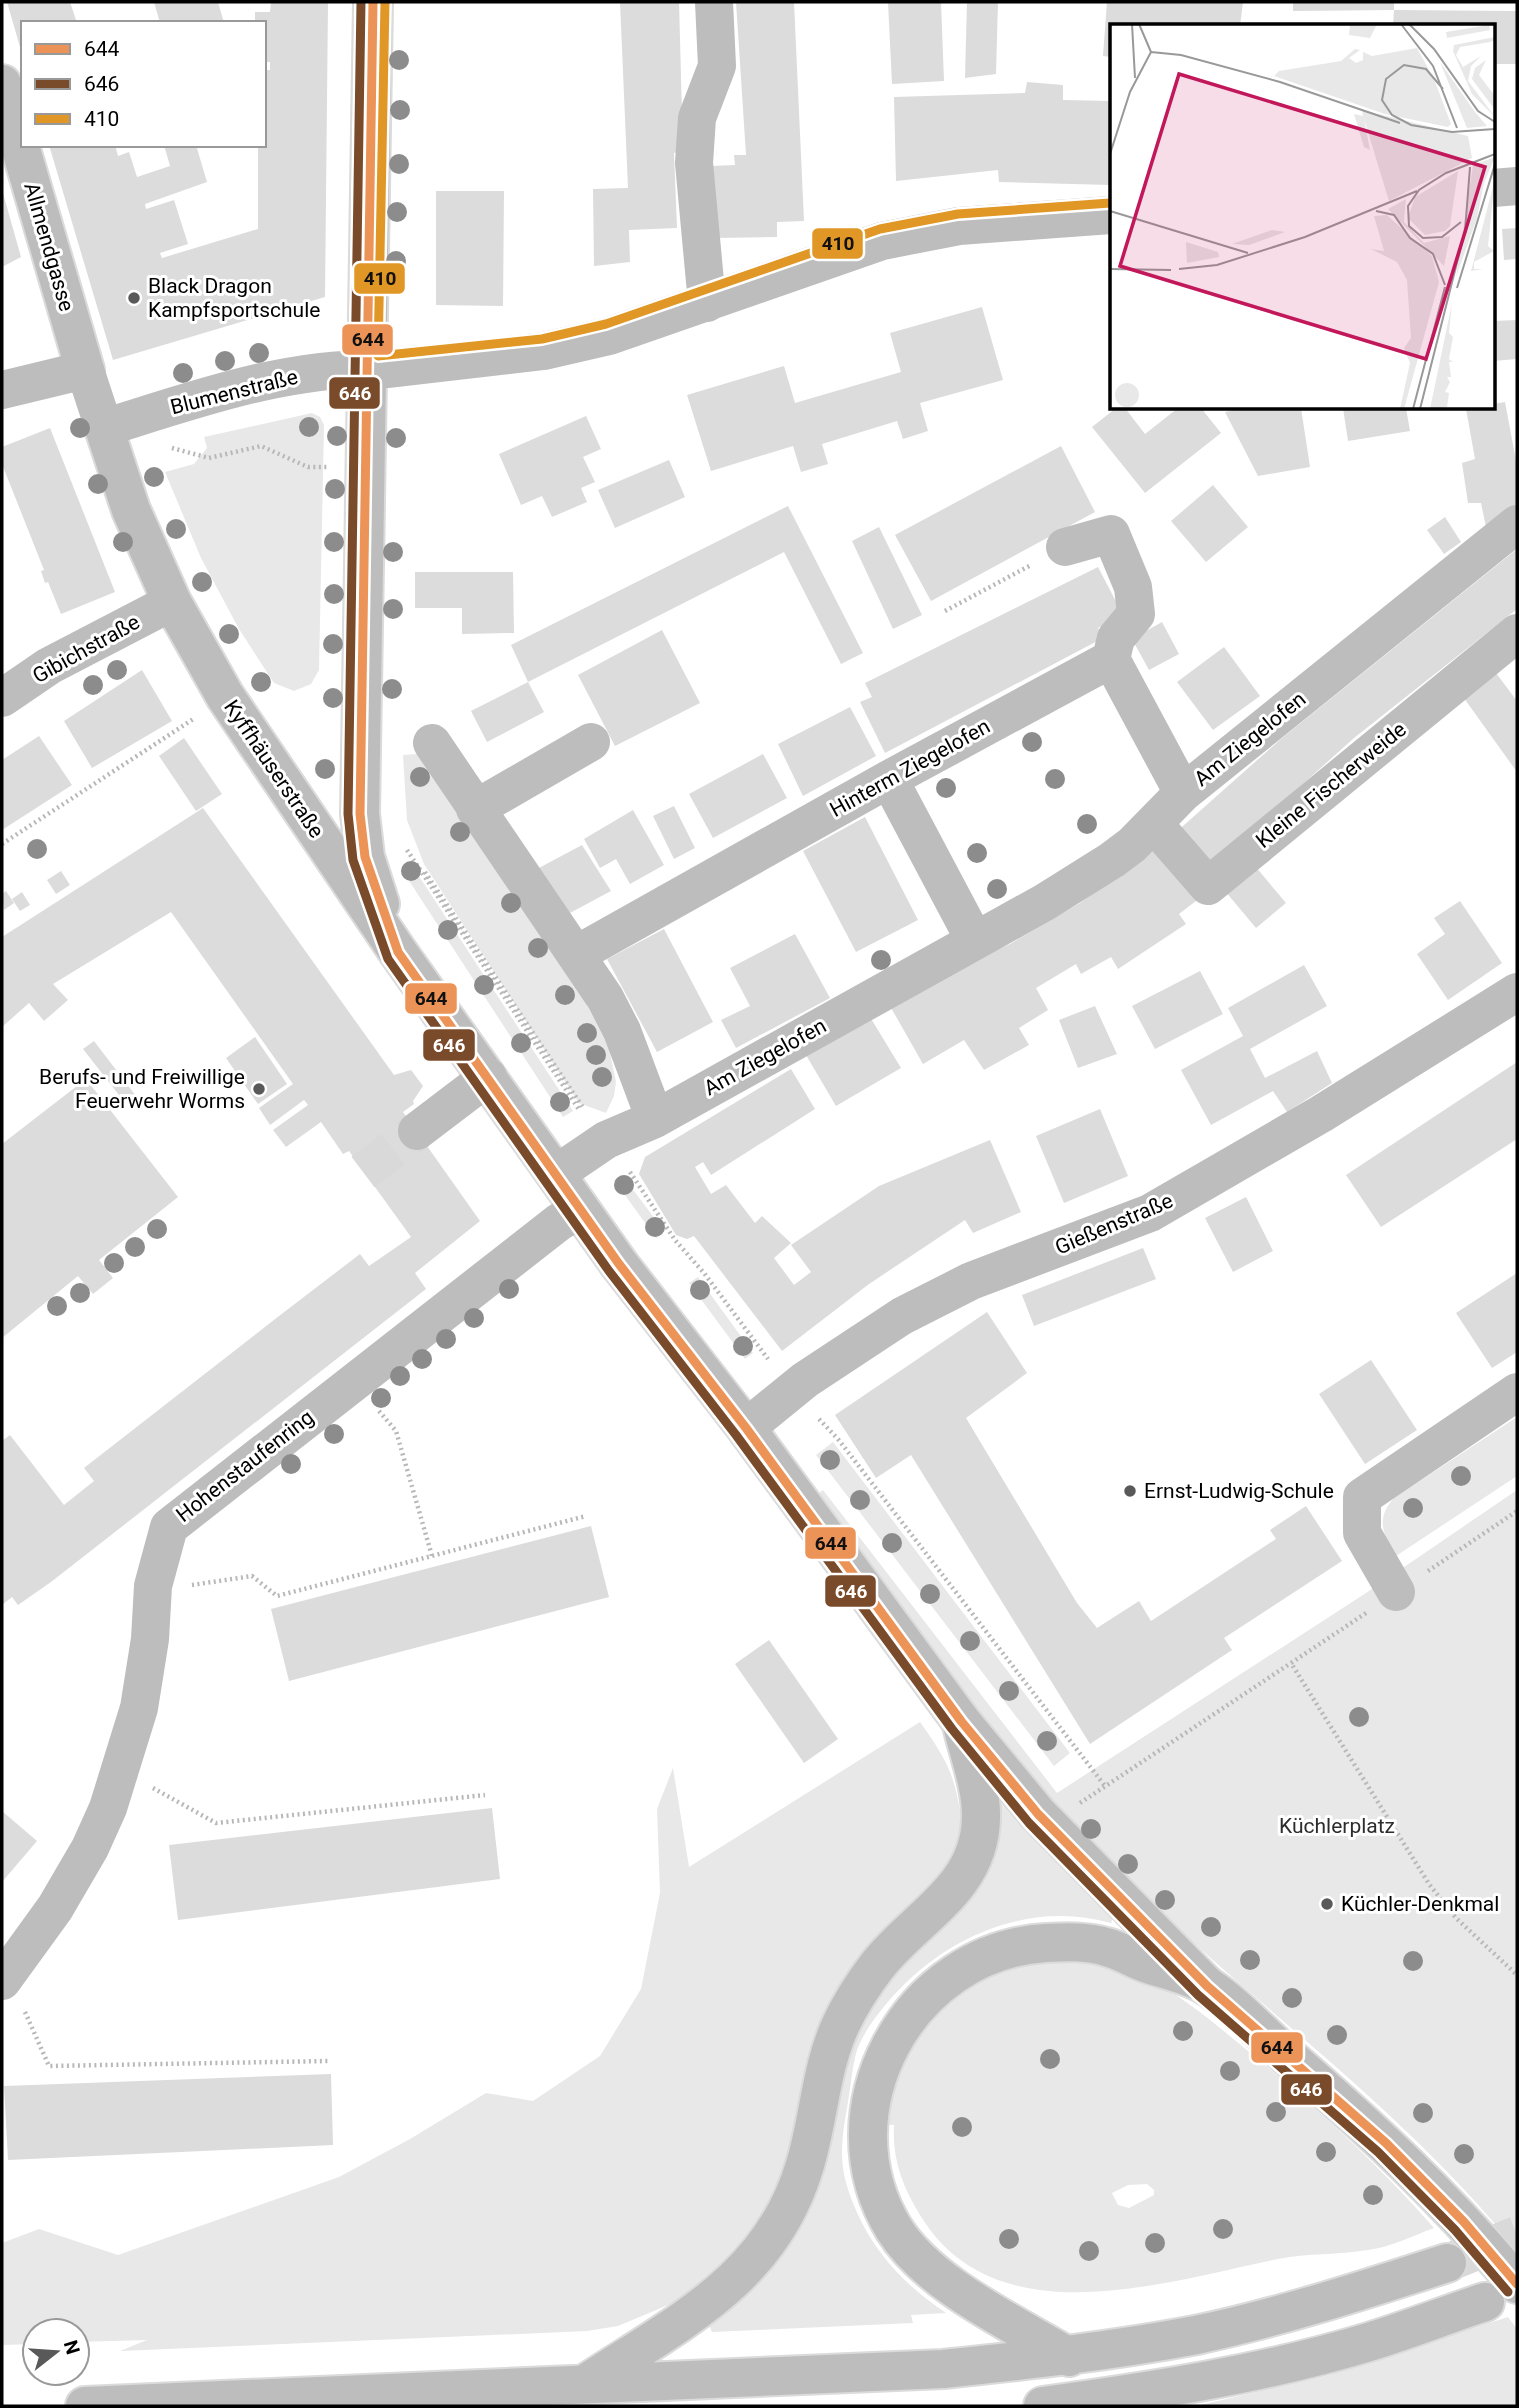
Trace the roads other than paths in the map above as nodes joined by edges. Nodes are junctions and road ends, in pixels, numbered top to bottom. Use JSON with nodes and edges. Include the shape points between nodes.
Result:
{"nodes":[{"id":1,"x":373,"y":2,"type":"edge"},
{"id":2,"x":714,"y":2,"type":"edge"},
{"id":3,"x":2,"y":84,"type":"edge"},
{"id":4,"x":1517,"y":186,"type":"edge"},
{"id":5,"x":1494,"y":188,"type":"edge"},
{"id":6,"x":1110,"y":215,"type":"edge"},
{"id":7,"x":706,"y":303,"type":"junction"},
{"id":8,"x":366,"y":368,"type":"junction"},
{"id":9,"x":85,"y":370,"type":"junction"},
{"id":10,"x":2,"y":390,"type":"edge"},
{"id":11,"x":104,"y":428,"type":"junction"},
{"id":12,"x":1517,"y":524,"type":"edge"},
{"id":13,"x":1065,"y":547,"type":"road end"},
{"id":14,"x":172,"y":602,"type":"junction"},
{"id":15,"x":1517,"y":632,"type":"edge"},
{"id":16,"x":1111,"y":659,"type":"junction"},
{"id":17,"x":2,"y":698,"type":"edge"},
{"id":18,"x":591,"y":742,"type":"dead end"},
{"id":19,"x":432,"y":743,"type":"dead end"},
{"id":20,"x":888,"y":779,"type":"junction"},
{"id":21,"x":1183,"y":793,"type":"junction"},
{"id":22,"x":475,"y":809,"type":"junction"},
{"id":23,"x":1154,"y":824,"type":"junction"},
{"id":24,"x":975,"y":941,"type":"junction"},
{"id":25,"x":398,"y":951,"type":"junction"},
{"id":26,"x":577,"y":954,"type":"junction"},
{"id":27,"x":1517,"y":992,"type":"edge"},
{"id":28,"x":488,"y":1077,"type":"junction"},
{"id":29,"x":655,"y":1119,"type":"junction"},
{"id":30,"x":417,"y":1131,"type":"tunnel mouth"},
{"id":31,"x":556,"y":1174,"type":"junction"},
{"id":32,"x":580,"y":1210,"type":"junction"},
{"id":33,"x":1517,"y":1392,"type":"edge"},
{"id":34,"x":746,"y":1428,"type":"junction"},
{"id":35,"x":1396,"y":1592,"type":"road end"},
{"id":36,"x":961,"y":1721,"type":"junction"},
{"id":37,"x":5,"y":1977,"type":"edge"},
{"id":38,"x":1207,"y":1986,"type":"junction"},
{"id":39,"x":1447,"y":2263,"type":"tunnel mouth"},
{"id":40,"x":1501,"y":2293,"type":"edge"},
{"id":41,"x":1069,"y":2357,"type":"junction"},
{"id":42,"x":583,"y":2385,"type":"junction"},
{"id":43,"x":85,"y":2406,"type":"edge"},
{"id":44,"x":1044,"y":2406,"type":"edge"}],
"edges":[{"from":1,"to":8,"type":"main road"},
{"from":2,"to":7,"type":"main road","via":[[717,66],[697,118],[694,163]]},
{"from":3,"to":9,"type":"main road","name":"Allmendgasse"},
{"from":4,"to":5,"type":"main road"},
{"from":6,"to":7,"type":"main road","name":"Blumenstraße","via":[[960,226],[882,241]]},
{"from":7,"to":8,"type":"main road","name":"Blumenstraße","via":[[645,325],[544,351]]},
{"from":8,"to":11,"type":"main road","name":"Blumenstraße","via":[[284,376]]},
{"from":8,"to":25,"type":"main road","via":[[360,814],[365,857]]},
{"from":9,"to":10,"type":"main road"},
{"from":9,"to":11,"type":"main road","name":"Kyffhäuserstraße"},
{"from":11,"to":14,"type":"main road","name":"Kyffhäuserstraße","via":[[131,510]]},
{"from":12,"to":21,"type":"main road","name":"Am Ziegelofen"},
{"from":13,"to":16,"type":"main road","via":[[1111,534],[1120,555],[1133,587],[1136,614],[1116,638]]},
{"from":14,"to":17,"type":"main road","name":"Gibichstraße","via":[[49,666]]},
{"from":14,"to":25,"type":"main road","name":"Kyffhäuserstraße","via":[[225,696]]},
{"from":15,"to":23,"type":"main road","name":"Kleine Fischerweide","via":[[1208,886]]},
{"from":16,"to":20,"type":"main road","name":"Hinterm Ziegelofen"},
{"from":16,"to":21,"type":"main road"},
{"from":18,"to":22,"type":"main road"},
{"from":19,"to":22,"type":"main road"},
{"from":20,"to":24,"type":"main road"},
{"from":20,"to":26,"type":"main road","name":"Hinterm Ziegelofen"},
{"from":21,"to":23,"type":"main road","name":"Am Ziegelofen"},
{"from":22,"to":26,"type":"main road"},
{"from":23,"to":24,"type":"main road","name":"Am Ziegelofen","via":[[1112,860]]},
{"from":24,"to":29,"type":"main road","name":"Am Ziegelofen"},
{"from":25,"to":28,"type":"main road","name":"Kyffhäuserstraße"},
{"from":26,"to":29,"type":"main road","via":[[622,1031]]},
{"from":27,"to":34,"type":"main road","name":"Gießenstraße","via":[[1150,1213],[971,1281],[902,1316],[791,1390]]},
{"from":28,"to":30,"type":"main road"},
{"from":28,"to":31,"type":"main road","name":"Kyffhäuserstraße"},
{"from":29,"to":31,"type":"main road","name":"Am Ziegelofen","via":[[604,1142]]},
{"from":31,"to":32,"type":"main road","name":"Kyffhäuserstraße"},
{"from":32,"to":34,"type":"main road","name":"Kyffhäuserstraße"},
{"from":32,"to":37,"type":"main road","name":"Hohenstaufenring","via":[[169,1527],[153,1586],[144,1680],[121,1772],[73,1879]]},
{"from":33,"to":35,"type":"main road","via":[[1362,1497],[1362,1533]]},
{"from":34,"to":36,"type":"main road","name":"Kyffhäuserstraße"},
{"from":36,"to":38,"type":"main road","name":"Kyffhäuserstraße","via":[[1038,1814]]},
{"from":36,"to":42,"type":"main road","via":[[981,1819],[972,1860],[957,1888],[877,1966],[841,2024],[828,2061],[806,2164],[779,2227],[758,2258],[731,2284]]},
{"from":38,"to":40,"type":"main road","name":"Kyffhäuserstraße","via":[[1386,2143],[1464,2222]]},
{"from":38,"to":41,"type":"main road","via":[[1105,1946],[1067,1941],[1004,1949],[965,1966],[926,1995],[886,2054],[869,2125],[869,2160],[878,2198],[895,2231],[918,2260],[943,2280]]},
{"from":39,"to":41,"type":"main road","via":[[1345,2296],[1198,2334]]},
{"from":40,"to":44,"type":"main road","via":[[1367,2342],[1128,2395]]},
{"from":41,"to":42,"type":"main road","via":[[943,2368]]},
{"from":42,"to":43,"type":"main road"}]}
